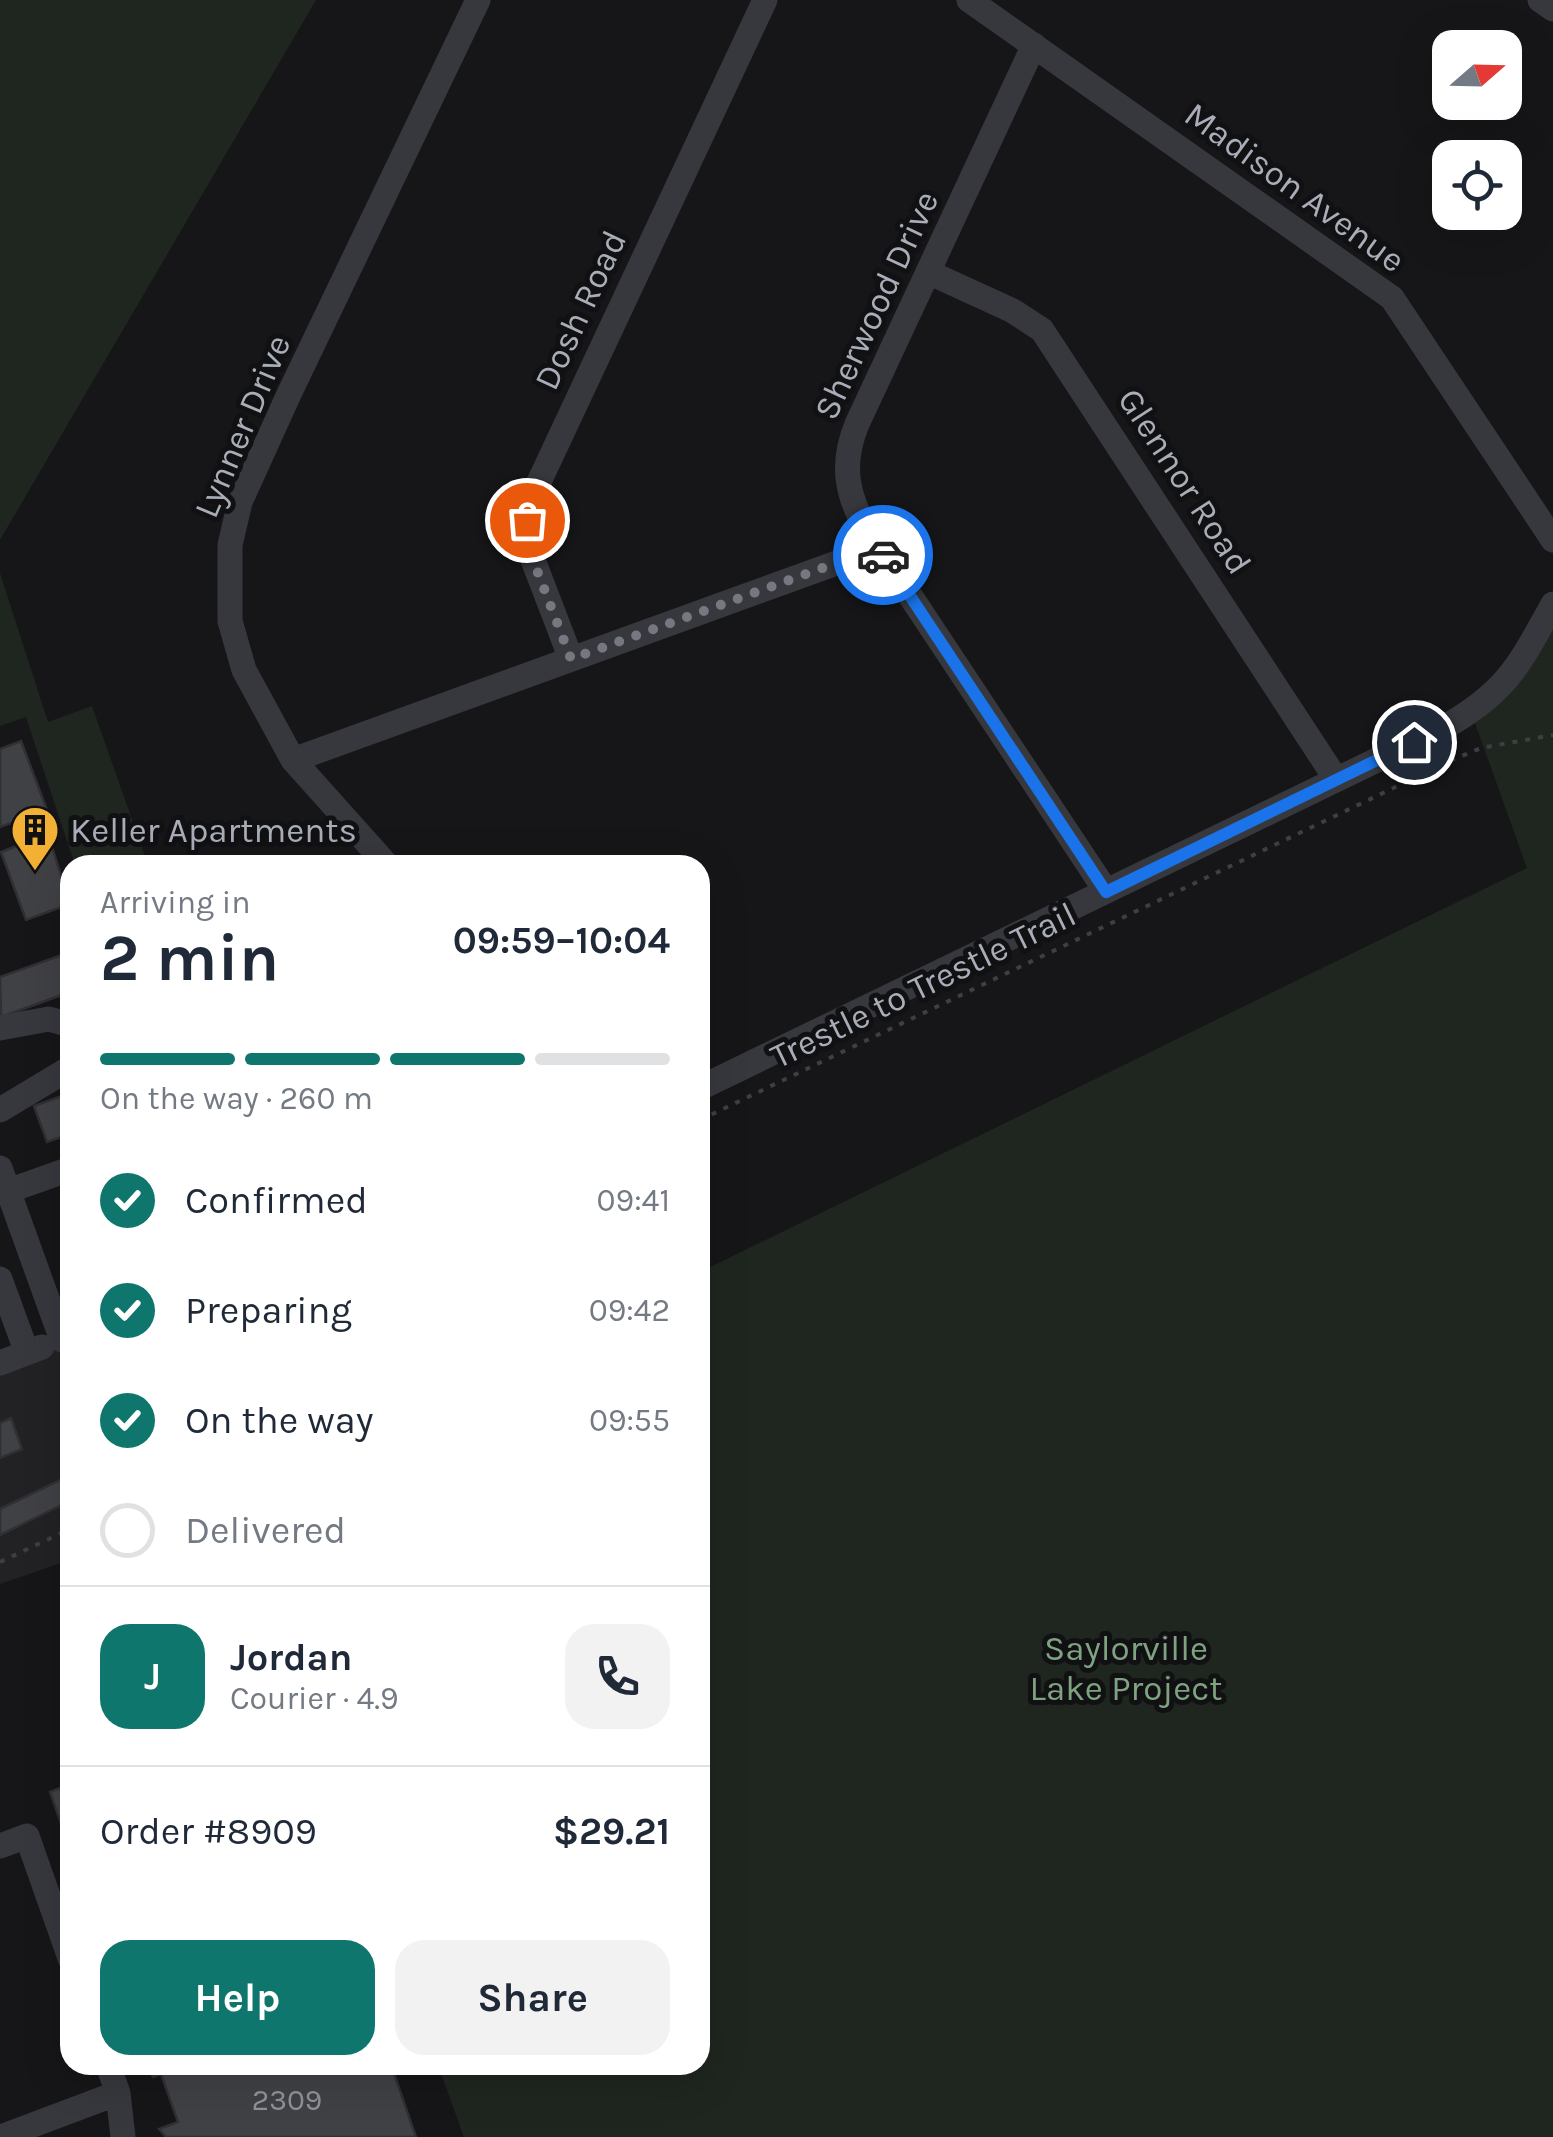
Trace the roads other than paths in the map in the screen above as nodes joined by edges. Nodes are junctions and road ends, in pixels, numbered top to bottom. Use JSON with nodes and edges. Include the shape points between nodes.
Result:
{"nodes":[{"id":1,"x":478,"y":0,"type":"edge"},
{"id":2,"x":765,"y":0,"type":"edge"},
{"id":3,"x":969,"y":0,"type":"edge"},
{"id":4,"x":1540,"y":0,"type":"edge"},
{"id":5,"x":1553,"y":10,"type":"edge"},
{"id":6,"x":1034,"y":45,"type":"junction"},
{"id":7,"x":928,"y":272,"type":"junction"},
{"id":8,"x":1553,"y":540,"type":"edge"},
{"id":9,"x":878,"y":548,"type":"junction"},
{"id":10,"x":1553,"y":604,"type":"edge"},
{"id":11,"x":571,"y":659,"type":"junction"},
{"id":12,"x":293,"y":760,"type":"junction"},
{"id":13,"x":1336,"y":780,"type":"junction"},
{"id":14,"x":378,"y":855,"type":"edge"},
{"id":15,"x":1106,"y":892,"type":"junction"},
{"id":16,"x":60,"y":1021,"type":"edge"},
{"id":17,"x":0,"y":1028,"type":"edge"},
{"id":18,"x":60,"y":1074,"type":"edge"},
{"id":19,"x":710,"y":1083,"type":"edge"},
{"id":20,"x":0,"y":1110,"type":"edge"},
{"id":21,"x":60,"y":1171,"type":"edge"},
{"id":22,"x":4,"y":1179,"type":"edge"},
{"id":23,"x":0,"y":1279,"type":"edge"},
{"id":24,"x":60,"y":1323,"type":"edge"},
{"id":25,"x":60,"y":1340,"type":"edge"},
{"id":26,"x":27,"y":1353,"type":"junction"},
{"id":27,"x":0,"y":1363,"type":"edge"},
{"id":28,"x":0,"y":1846,"type":"edge"},
{"id":29,"x":60,"y":1930,"type":"edge"},
{"id":30,"x":112,"y":2075,"type":"edge"},
{"id":31,"x":118,"y":2093,"type":"junction"},
{"id":32,"x":1,"y":2137,"type":"edge"},
{"id":33,"x":123,"y":2137,"type":"edge"}],
"edges":[{"from":1,"to":12,"type":"street","name":"Lynner Drive","via":[[240,502],[230,545],[230,621],[244,670]]},
{"from":2,"to":11,"type":"street","name":"Dosh Road","via":[[531,499],[530,552]]},
{"from":3,"to":6,"type":"street","name":"Madison Avenue"},
{"from":4,"to":5,"type":"street"},
{"from":6,"to":7,"type":"street","name":"Sherwood Drive"},
{"from":6,"to":8,"type":"street","name":"Madison Avenue","via":[[1392,298]]},
{"from":7,"to":9,"type":"street","name":"Sherwood Drive","via":[[849,443],[851,502]]},
{"from":7,"to":13,"type":"street","name":"Glennor Road","via":[[1042,330]]},
{"from":9,"to":11,"type":"street"},
{"from":9,"to":15,"type":"street","name":"Sherwood Drive"},
{"from":10,"to":13,"type":"street","via":[[1508,681],[1486,704]]},
{"from":11,"to":12,"type":"street"},
{"from":12,"to":14,"type":"street","name":"Lynner Drive"},
{"from":13,"to":15,"type":"street"},
{"from":15,"to":19,"type":"street"},
{"from":16,"to":17,"type":"street"},
{"from":18,"to":20,"type":"street"},
{"from":21,"to":22,"type":"street"},
{"from":22,"to":24,"type":"street"},
{"from":23,"to":26,"type":"street"},
{"from":25,"to":26,"type":"street"},
{"from":26,"to":27,"type":"street"},
{"from":28,"to":29,"type":"street","via":[[26,1836]]},
{"from":30,"to":31,"type":"street"},
{"from":31,"to":32,"type":"street"},
{"from":31,"to":33,"type":"street"}]}
